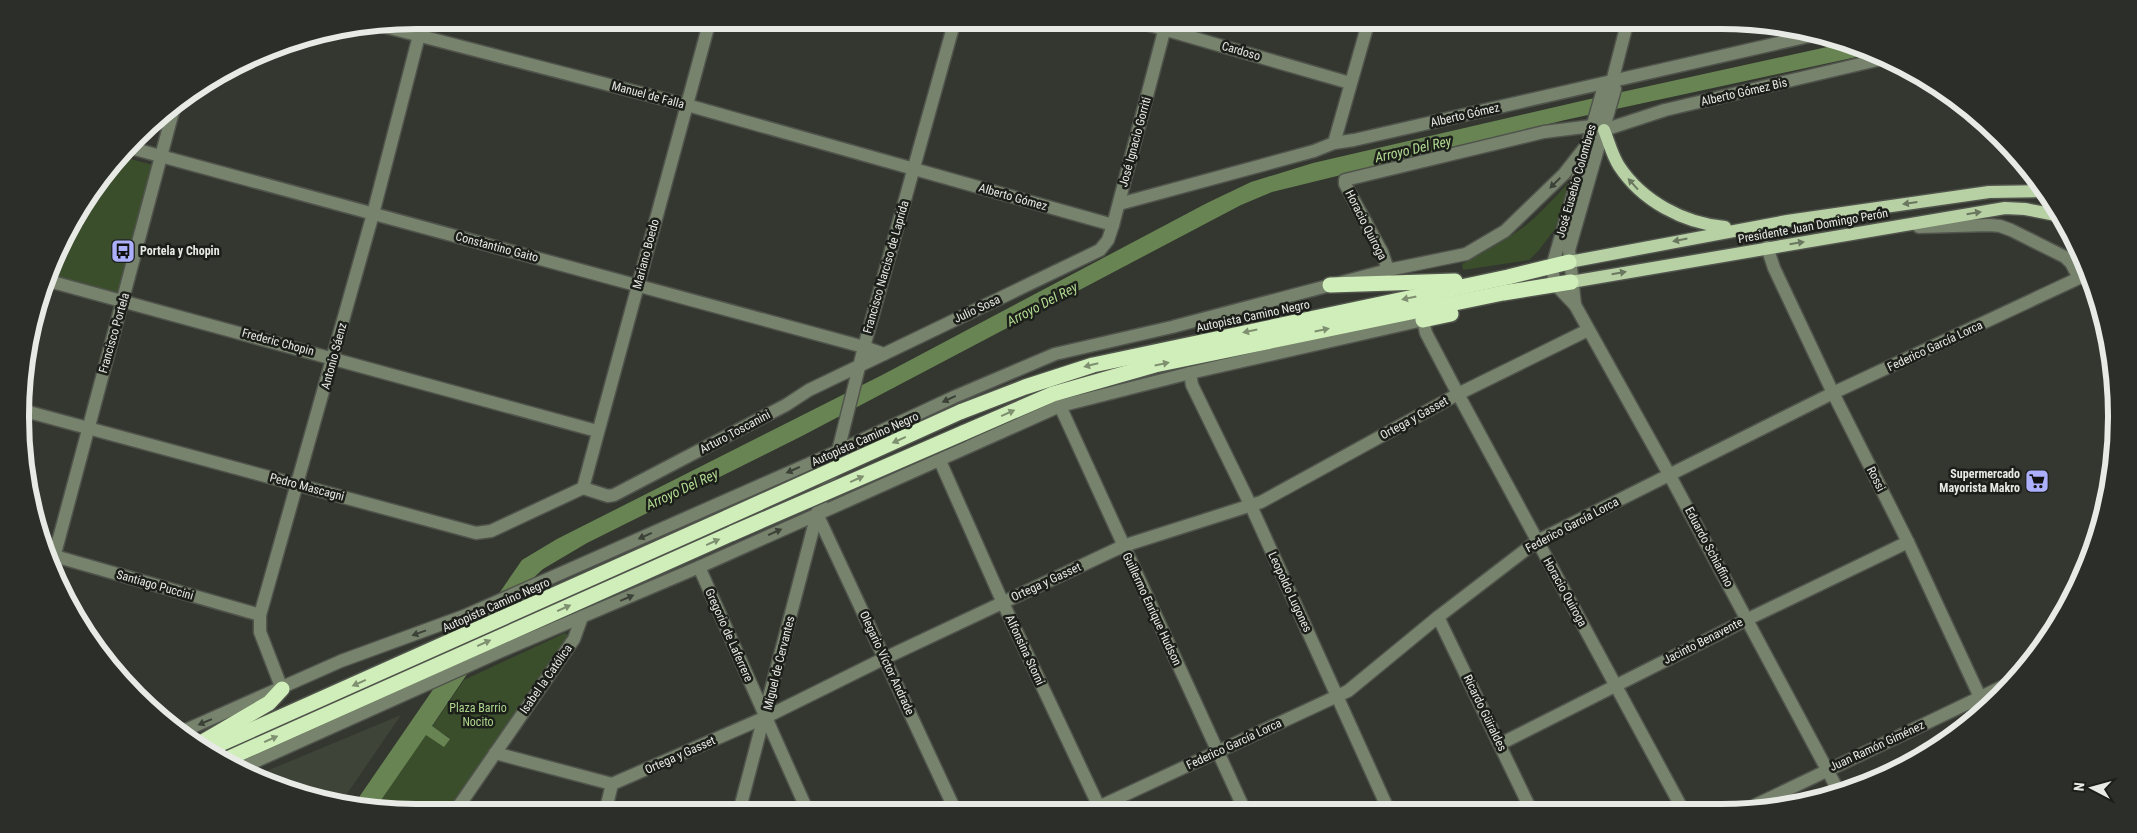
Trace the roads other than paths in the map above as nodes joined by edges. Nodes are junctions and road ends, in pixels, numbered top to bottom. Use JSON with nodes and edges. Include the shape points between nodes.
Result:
{"nodes":[{"id":1,"x":420,"y":29,"type":"edge"},
{"id":2,"x":708,"y":29,"type":"edge"},
{"id":3,"x":952,"y":29,"type":"edge"},
{"id":4,"x":1165,"y":29,"type":"edge"},
{"id":5,"x":1179,"y":29,"type":"edge"},
{"id":6,"x":1366,"y":29,"type":"edge"},
{"id":7,"x":1624,"y":29,"type":"edge"},
{"id":8,"x":396,"y":30,"type":"edge"},
{"id":9,"x":418,"y":36,"type":"junction"},
{"id":10,"x":1803,"y":38,"type":"edge"},
{"id":11,"x":1875,"y":61,"type":"edge"},
{"id":12,"x":1350,"y":83,"type":"junction"},
{"id":13,"x":1613,"y":86,"type":"junction"},
{"id":14,"x":687,"y":105,"type":"junction"},
{"id":15,"x":171,"y":117,"type":"edge"},
{"id":16,"x":1600,"y":123,"type":"junction"},
{"id":17,"x":1334,"y":143,"type":"junction"},
{"id":18,"x":1586,"y":146,"type":"junction"},
{"id":19,"x":136,"y":149,"type":"edge"},
{"id":20,"x":161,"y":156,"type":"junction"},
{"id":21,"x":913,"y":168,"type":"junction"},
{"id":22,"x":1345,"y":180,"type":"joint"},
{"id":23,"x":2036,"y":191,"type":"edge"},
{"id":24,"x":1119,"y":204,"type":"junction"},
{"id":25,"x":373,"y":214,"type":"junction"},
{"id":26,"x":2051,"y":214,"type":"edge"},
{"id":27,"x":1113,"y":225,"type":"junction"},
{"id":28,"x":1888,"y":227,"type":"junction"},
{"id":29,"x":1740,"y":229,"type":"junction"},
{"id":30,"x":1767,"y":247,"type":"junction"},
{"id":31,"x":1090,"y":256,"type":"joint"},
{"id":32,"x":1569,"y":262,"type":"junction"},
{"id":33,"x":1552,"y":267,"type":"junction"},
{"id":34,"x":1388,"y":270,"type":"junction"},
{"id":35,"x":1508,"y":277,"type":"junction"},
{"id":36,"x":53,"y":282,"type":"edge"},
{"id":37,"x":1571,"y":282,"type":"junction"},
{"id":38,"x":1555,"y":284,"type":"junction"},
{"id":39,"x":1330,"y":285,"type":"junction"},
{"id":40,"x":638,"y":286,"type":"junction"},
{"id":41,"x":1503,"y":293,"type":"junction"},
{"id":42,"x":123,"y":300,"type":"junction"},
{"id":43,"x":1575,"y":305,"type":"junction"},
{"id":44,"x":1423,"y":320,"type":"junction"},
{"id":45,"x":1588,"y":330,"type":"junction"},
{"id":46,"x":864,"y":347,"type":"junction"},
{"id":47,"x":884,"y":354,"type":"junction"},
{"id":48,"x":333,"y":358,"type":"junction"},
{"id":49,"x":860,"y":365,"type":"junction"},
{"id":50,"x":1190,"y":373,"type":"junction"},
{"id":51,"x":1458,"y":394,"type":"junction"},
{"id":52,"x":1833,"y":394,"type":"junction"},
{"id":53,"x":1060,"y":406,"type":"junction"},
{"id":54,"x":29,"y":412,"type":"edge"},
{"id":55,"x":87,"y":428,"type":"junction"},
{"id":56,"x":597,"y":432,"type":"junction"},
{"id":57,"x":838,"y":451,"type":"junction"},
{"id":58,"x":940,"y":461,"type":"junction"},
{"id":59,"x":1669,"y":474,"type":"junction"},
{"id":60,"x":298,"y":485,"type":"junction"},
{"id":61,"x":583,"y":488,"type":"junction"},
{"id":62,"x":1251,"y":506,"type":"junction"},
{"id":63,"x":817,"y":514,"type":"junction"},
{"id":64,"x":1537,"y":541,"type":"junction"},
{"id":65,"x":1908,"y":542,"type":"junction"},
{"id":66,"x":1123,"y":546,"type":"junction"},
{"id":67,"x":54,"y":554,"type":"edge"},
{"id":68,"x":55,"y":558,"type":"edge"},
{"id":69,"x":699,"y":567,"type":"junction"},
{"id":70,"x":1003,"y":603,"type":"junction"},
{"id":71,"x":260,"y":615,"type":"junction"},
{"id":72,"x":582,"y":617,"type":"junction"},
{"id":73,"x":1438,"y":617,"type":"junction"},
{"id":74,"x":1748,"y":619,"type":"junction"},
{"id":75,"x":885,"y":658,"type":"junction"},
{"id":76,"x":405,"y":670,"type":"junction"},
{"id":77,"x":1617,"y":685,"type":"junction"},
{"id":78,"x":282,"y":688,"type":"junction"},
{"id":79,"x":1996,"y":690,"type":"edge"},
{"id":80,"x":1338,"y":697,"type":"junction"},
{"id":81,"x":1980,"y":698,"type":"junction"},
{"id":82,"x":1982,"y":702,"type":"edge"},
{"id":83,"x":766,"y":718,"type":"junction"},
{"id":84,"x":187,"y":729,"type":"edge"},
{"id":85,"x":204,"y":741,"type":"edge"},
{"id":86,"x":1500,"y":744,"type":"junction"},
{"id":87,"x":214,"y":747,"type":"edge"},
{"id":88,"x":1216,"y":751,"type":"junction"},
{"id":89,"x":495,"y":752,"type":"junction"},
{"id":90,"x":231,"y":756,"type":"edge"},
{"id":91,"x":247,"y":765,"type":"edge"},
{"id":92,"x":1828,"y":769,"type":"junction"},
{"id":93,"x":612,"y":784,"type":"junction"},
{"id":94,"x":1836,"y":787,"type":"edge"},
{"id":95,"x":1762,"y":802,"type":"edge"},
{"id":96,"x":460,"y":804,"type":"edge"},
{"id":97,"x":606,"y":804,"type":"edge"},
{"id":98,"x":741,"y":804,"type":"edge"},
{"id":99,"x":804,"y":804,"type":"edge"},
{"id":100,"x":952,"y":804,"type":"edge"},
{"id":101,"x":1093,"y":804,"type":"edge"},
{"id":102,"x":1108,"y":804,"type":"edge"},
{"id":103,"x":1242,"y":804,"type":"edge"},
{"id":104,"x":1387,"y":804,"type":"edge"},
{"id":105,"x":1527,"y":804,"type":"edge"},
{"id":106,"x":1680,"y":804,"type":"edge"}],
"edges":[{"from":1,"to":9,"type":"street","name":"Antonio Sáenz"},
{"from":2,"to":14,"type":"street","name":"Mariano Boedo"},
{"from":3,"to":21,"type":"street","name":"Francisco Narciso de Laprida"},
{"from":4,"to":24,"type":"street","name":"José Ignacio Gorriti"},
{"from":5,"to":12,"type":"street","name":"Cardoso"},
{"from":6,"to":12,"type":"street"},
{"from":7,"to":13,"type":"street","name":"José Eusebio Colombres"},
{"from":8,"to":9,"type":"street","name":"Manuel de Falla"},
{"from":9,"to":14,"type":"street","name":"Manuel de Falla"},
{"from":9,"to":25,"type":"street","name":"Antonio Sáenz"},
{"from":10,"to":13,"type":"street","name":"Alberto Gómez"},
{"from":11,"to":16,"type":"street","name":"Alberto Gómez Bis"},
{"from":12,"to":17,"type":"street"},
{"from":13,"to":16,"type":"street","name":"José Eusebio Colombres"},
{"from":13,"to":16,"type":"street","name":"José Eusebio Colombres","via":[[1602,93]]},
{"from":13,"to":17,"type":"street","name":"Alberto Gómez"},
{"from":14,"to":21,"type":"street","name":"Manuel de Falla"},
{"from":14,"to":40,"type":"street","name":"Mariano Boedo"},
{"from":15,"to":20,"type":"street","name":"Francisco Portela"},
{"from":16,"to":18,"type":"street","name":"José Eusebio Colombres"},
{"from":16,"to":22,"type":"street","name":"Alberto Gómez Bis","via":[[1544,132]]},
{"from":29,"to":16,"type":"main road","one_way":true,"via":[[1700,224],[1654,202],[1634,186],[1618,164]]},
{"from":16,"to":32,"type":"street","name":"José Eusebio Colombres","via":[[1571,241]]},
{"from":17,"to":24,"type":"street","name":"Alberto Gómez"},
{"from":18,"to":33,"type":"street","name":"José Eusebio Colombres"},
{"from":18,"to":34,"type":"street","one_way":true,"via":[[1564,174],[1505,231],[1460,256]]},
{"from":19,"to":20,"type":"street","name":"Constantino Gaito"},
{"from":20,"to":25,"type":"street","name":"Constantino Gaito"},
{"from":20,"to":42,"type":"street","name":"Francisco Portela"},
{"from":21,"to":27,"type":"street","name":"Alberto Gómez"},
{"from":21,"to":46,"type":"street","name":"Francisco Narciso de Laprida"},
{"from":22,"to":34,"type":"street","name":"Horacio Quiroga"},
{"from":23,"to":29,"type":"main road","name":"Presidente Juan Domingo Perón","one_way":true,"via":[[1989,192]]},
{"from":24,"to":27,"type":"street","name":"José Ignacio Gorriti"},
{"from":25,"to":40,"type":"street","name":"Constantino Gaito"},
{"from":25,"to":48,"type":"street","name":"Antonio Sáenz"},
{"from":28,"to":26,"type":"main road","name":"Presidente Juan Domingo Perón","one_way":true,"via":[[2005,208]]},
{"from":27,"to":31,"type":"street","name":"José Ignacio Gorriti","via":[[1108,240]]},
{"from":30,"to":28,"type":"main road","name":"Presidente Juan Domingo Perón","one_way":true},
{"from":28,"to":52,"type":"street","name":"Federico García Lorca","via":[[2000,226],[2065,257],[2079,278]]},
{"from":29,"to":32,"type":"main road","name":"Presidente Juan Domingo Perón","one_way":true},
{"from":37,"to":30,"type":"main road","name":"Presidente Juan Domingo Perón","one_way":true},
{"from":30,"to":52,"type":"street","name":"Rossi"},
{"from":31,"to":47,"type":"street","name":"Julio Sosa"},
{"from":32,"to":33,"type":"highway","name":"Autopista Camino Negro"},
{"from":32,"to":37,"type":"street","name":"José Eusebio Colombres"},
{"from":33,"to":35,"type":"highway","name":"Autopista Camino Negro"},
{"from":33,"to":38,"type":"street","name":"José Eusebio Colombres"},
{"from":34,"to":39,"type":"street"},
{"from":35,"to":39,"type":"highway"},
{"from":35,"to":76,"type":"highway","name":"Autopista Camino Negro","one_way":true,"bridge":true,"via":[[1093,365],[1026,386],[960,412],[527,608]]},
{"from":36,"to":42,"type":"street","name":"Frederic Chopin"},
{"from":37,"to":38,"type":"highway","name":"Autopista Camino Negro"},
{"from":37,"to":43,"type":"street","name":"Eduardo Schiaffino"},
{"from":38,"to":41,"type":"highway","name":"Autopista Camino Negro"},
{"from":38,"to":43,"type":"street","name":"Eduardo Schiaffino"},
{"from":39,"to":57,"type":"street","one_way":true,"via":[[1055,354]]},
{"from":40,"to":46,"type":"street","name":"Constantino Gaito"},
{"from":40,"to":56,"type":"street","name":"Mariano Boedo"},
{"from":41,"to":44,"type":"highway","via":[[1481,306]]},
{"from":76,"to":41,"type":"highway","name":"Autopista Camino Negro","one_way":true,"bridge":true,"via":[[520,627],[1053,394],[1155,365]]},
{"from":42,"to":48,"type":"street","name":"Frederic Chopin"},
{"from":42,"to":55,"type":"street","name":"Francisco Portela"},
{"from":43,"to":45,"type":"street","name":"Eduardo Schiaffino"},
{"from":44,"to":50,"type":"street"},
{"from":44,"to":51,"type":"street","name":"Horacio Quiroga","via":[[1426,333]]},
{"from":45,"to":51,"type":"street","name":"Ortega y Gasset"},
{"from":45,"to":59,"type":"street","name":"Eduardo Schiaffino"},
{"from":46,"to":47,"type":"street"},
{"from":46,"to":49,"type":"street","name":"Francisco Narciso de Laprida"},
{"from":47,"to":49,"type":"street","name":"Arturo Toscanini"},
{"from":48,"to":56,"type":"street","name":"Frederic Chopin"},
{"from":48,"to":60,"type":"street","name":"Antonio Sáenz"},
{"from":49,"to":57,"type":"street","name":"Francisco Narciso de Laprida"},
{"from":49,"to":61,"type":"street","name":"Arturo Toscanini","via":[[614,495]]},
{"from":50,"to":53,"type":"street"},
{"from":50,"to":62,"type":"street","name":"Leopoldo Lugones","via":[[1192,385]]},
{"from":51,"to":62,"type":"street","name":"Ortega y Gasset"},
{"from":51,"to":64,"type":"street","name":"Horacio Quiroga"},
{"from":52,"to":59,"type":"street","name":"Federico García Lorca"},
{"from":52,"to":65,"type":"street","name":"Rossi"},
{"from":53,"to":58,"type":"street"},
{"from":53,"to":66,"type":"street","name":"Guillermo Enrique Hudson"},
{"from":54,"to":55,"type":"street","name":"Pedro Mascagni"},
{"from":55,"to":60,"type":"street","name":"Pedro Mascagni"},
{"from":55,"to":67,"type":"street","name":"Francisco Portela"},
{"from":56,"to":61,"type":"street","name":"Mariano Boedo"},
{"from":57,"to":63,"type":"street","name":"Francisco Narciso de Laprida"},
{"from":57,"to":78,"type":"street","one_way":true,"via":[[464,616],[341,661]]},
{"from":58,"to":63,"type":"street"},
{"from":58,"to":70,"type":"street","name":"Alfonsina Storni"},
{"from":59,"to":64,"type":"street","name":"Federico García Lorca"},
{"from":59,"to":74,"type":"street","name":"Eduardo Schiaffino"},
{"from":60,"to":61,"type":"street","name":"Pedro Mascagni","via":[[476,532],[491,532]]},
{"from":60,"to":71,"type":"street","name":"Antonio Sáenz"},
{"from":62,"to":66,"type":"street","name":"Ortega y Gasset"},
{"from":62,"to":80,"type":"street","name":"Leopoldo Lugones"},
{"from":69,"to":63,"type":"street","one_way":true},
{"from":63,"to":75,"type":"street","name":"Olegario Víctor Andrade"},
{"from":63,"to":83,"type":"street","name":"Miguel de Cervantes"},
{"from":64,"to":73,"type":"street","name":"Federico García Lorca"},
{"from":64,"to":77,"type":"street","name":"Horacio Quiroga"},
{"from":65,"to":74,"type":"street","name":"Jacinto Benavente"},
{"from":65,"to":81,"type":"street","name":"Rossi"},
{"from":66,"to":70,"type":"street","name":"Ortega y Gasset"},
{"from":66,"to":88,"type":"street","name":"Guillermo Enrique Hudson"},
{"from":68,"to":71,"type":"street","name":"Santiago Puccini"},
{"from":72,"to":69,"type":"street","one_way":true},
{"from":69,"to":83,"type":"street","name":"Gregorio de Laferrere"},
{"from":70,"to":75,"type":"street","name":"Ortega y Gasset"},
{"from":70,"to":101,"type":"street","name":"Alfonsina Storni"},
{"from":71,"to":78,"type":"street","name":"Antonio Sáenz","via":[[260,632]]},
{"from":72,"to":89,"type":"street","name":"Isabel la Católica","via":[[574,639]]},
{"from":72,"to":91,"type":"street"},
{"from":73,"to":80,"type":"street","name":"Federico García Lorca"},
{"from":73,"to":86,"type":"street","name":"Ricardo Güiraldes"},
{"from":74,"to":77,"type":"street","name":"Jacinto Benavente"},
{"from":74,"to":92,"type":"street","name":"Eduardo Schiaffino"},
{"from":75,"to":83,"type":"street","name":"Ortega y Gasset"},
{"from":75,"to":100,"type":"street","name":"Olegario Víctor Andrade"},
{"from":76,"to":87,"type":"highway","name":"Autopista Camino Negro","one_way":true},
{"from":90,"to":76,"type":"highway","name":"Autopista Camino Negro","one_way":true},
{"from":77,"to":86,"type":"street","name":"Jacinto Benavente"},
{"from":77,"to":106,"type":"street","name":"Horacio Quiroga"},
{"from":78,"to":84,"type":"street","one_way":true},
{"from":78,"to":85,"type":"highway","via":[[270,703]]},
{"from":79,"to":81,"type":"street","name":"Juan Ramón Giménez"},
{"from":80,"to":88,"type":"street","name":"Federico García Lorca"},
{"from":80,"to":104,"type":"street","name":"Leopoldo Lugones"},
{"from":81,"to":82,"type":"street","name":"Rossi"},
{"from":81,"to":92,"type":"street","name":"Juan Ramón Giménez"},
{"from":83,"to":93,"type":"street","name":"Ortega y Gasset"},
{"from":83,"to":98,"type":"street","name":"Miguel de Cervantes"},
{"from":83,"to":99,"type":"street","name":"Gregorio de Laferrere"},
{"from":86,"to":105,"type":"street","name":"Ricardo Güiraldes"},
{"from":88,"to":102,"type":"street","name":"Federico García Lorca"},
{"from":88,"to":103,"type":"street","name":"Guillermo Enrique Hudson"},
{"from":89,"to":93,"type":"street"},
{"from":89,"to":96,"type":"street","name":"Isabel la Católica"},
{"from":92,"to":94,"type":"street","name":"Eduardo Schiaffino"},
{"from":92,"to":95,"type":"street","name":"Juan Ramón Giménez"},
{"from":93,"to":97,"type":"street"}]}
